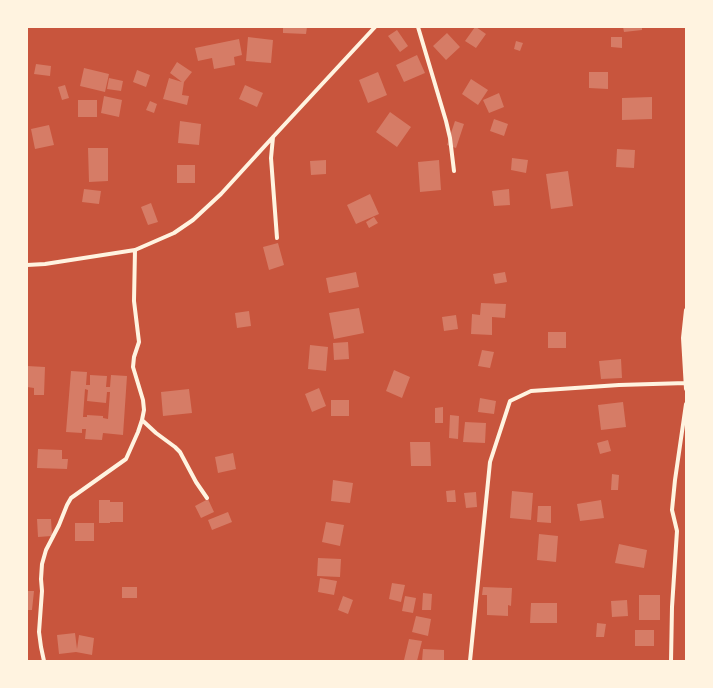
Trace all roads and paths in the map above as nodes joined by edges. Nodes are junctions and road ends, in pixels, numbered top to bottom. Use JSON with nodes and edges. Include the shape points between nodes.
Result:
{"nodes":[{"id":1,"x":375,"y":27,"type":"edge"},
{"id":2,"x":418,"y":27,"type":"edge"},
{"id":3,"x":273,"y":137,"type":"junction"},
{"id":4,"x":454,"y":171,"type":"dead end"},
{"id":5,"x":277,"y":238,"type":"dead end"},
{"id":6,"x":135,"y":250,"type":"junction"},
{"id":7,"x":27,"y":265,"type":"edge"},
{"id":8,"x":686,"y":310,"type":"edge"},
{"id":9,"x":686,"y":383,"type":"edge"},
{"id":10,"x":686,"y":389,"type":"edge"},
{"id":11,"x":686,"y":404,"type":"edge"},
{"id":12,"x":142,"y":420,"type":"junction"},
{"id":13,"x":207,"y":498,"type":"dead end"},
{"id":14,"x":44,"y":661,"type":"edge"},
{"id":15,"x":470,"y":661,"type":"edge"},
{"id":16,"x":671,"y":661,"type":"edge"}],
"edges":[{"from":1,"to":3,"type":"street"},
{"from":2,"to":4,"type":"street","via":[[446,121]]},
{"from":3,"to":5,"type":"street","via":[[271,158]]},
{"from":3,"to":6,"type":"street","via":[[221,194],[192,220],[174,233]]},
{"from":6,"to":7,"type":"street"},
{"from":6,"to":12,"type":"street","via":[[134,301],[139,342],[133,367],[143,400]]},
{"from":8,"to":9,"type":"street","via":[[683,338]]},
{"from":9,"to":10,"type":"street"},
{"from":9,"to":15,"type":"street","via":[[531,391],[510,401],[490,462]]},
{"from":11,"to":16,"type":"street","via":[[672,510],[677,531]]},
{"from":12,"to":13,"type":"street","via":[[180,452]]},
{"from":12,"to":14,"type":"street","via":[[126,459],[71,498],[46,550],[42,564],[39,632]]}]}
